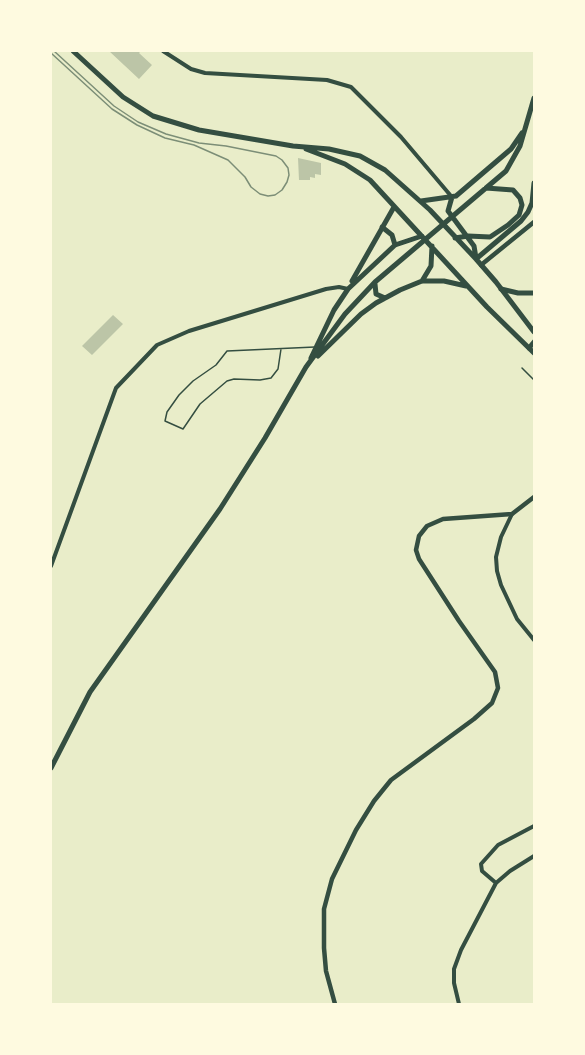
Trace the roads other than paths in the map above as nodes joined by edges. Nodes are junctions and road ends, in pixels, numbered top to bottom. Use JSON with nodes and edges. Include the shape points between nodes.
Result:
{"nodes":[{"id":1,"x":73,"y":51,"type":"edge"},
{"id":2,"x":163,"y":51,"type":"edge"},
{"id":3,"x":534,"y":98,"type":"edge"},
{"id":4,"x":526,"y":126,"type":"junction"},
{"id":5,"x":302,"y":147,"type":"junction"},
{"id":6,"x":498,"y":161,"type":"junction"},
{"id":7,"x":506,"y":171,"type":"junction"},
{"id":8,"x":534,"y":183,"type":"edge"},
{"id":9,"x":486,"y":188,"type":"junction"},
{"id":10,"x":452,"y":197,"type":"junction"},
{"id":11,"x":421,"y":201,"type":"junction"},
{"id":12,"x":394,"y":207,"type":"junction"},
{"id":13,"x":534,"y":222,"type":"edge"},
{"id":14,"x":382,"y":227,"type":"junction"},
{"id":15,"x":422,"y":236,"type":"junction"},
{"id":16,"x":468,"y":236,"type":"junction"},
{"id":17,"x":455,"y":238,"type":"junction"},
{"id":18,"x":395,"y":245,"type":"junction"},
{"id":19,"x":432,"y":246,"type":"junction"},
{"id":20,"x":476,"y":259,"type":"junction"},
{"id":21,"x":481,"y":265,"type":"junction"},
{"id":22,"x":422,"y":281,"type":"junction"},
{"id":23,"x":375,"y":282,"type":"junction"},
{"id":24,"x":469,"y":288,"type":"junction"},
{"id":25,"x":348,"y":289,"type":"junction"},
{"id":26,"x":501,"y":289,"type":"junction"},
{"id":27,"x":534,"y":293,"type":"edge"},
{"id":28,"x":385,"y":298,"type":"junction"},
{"id":29,"x":345,"y":315,"type":"junction"},
{"id":30,"x":534,"y":332,"type":"edge"},
{"id":31,"x":534,"y":342,"type":"edge"},
{"id":32,"x":316,"y":347,"type":"junction"},
{"id":33,"x":529,"y":348,"type":"junction"},
{"id":34,"x":281,"y":349,"type":"junction"},
{"id":35,"x":534,"y":353,"type":"edge"},
{"id":36,"x":306,"y":367,"type":"junction"},
{"id":37,"x":522,"y":368,"type":"dead end"},
{"id":38,"x":534,"y":381,"type":"edge"},
{"id":39,"x":534,"y":497,"type":"edge"},
{"id":40,"x":512,"y":514,"type":"junction"},
{"id":41,"x":51,"y":566,"type":"edge"},
{"id":42,"x":534,"y":640,"type":"edge"},
{"id":43,"x":51,"y":768,"type":"edge"},
{"id":44,"x":534,"y":826,"type":"edge"},
{"id":45,"x":534,"y":856,"type":"edge"},
{"id":46,"x":496,"y":883,"type":"junction"},
{"id":47,"x":335,"y":1004,"type":"edge"},
{"id":48,"x":459,"y":1004,"type":"edge"}],
"edges":[{"from":1,"to":5,"type":"main road","via":[[123,98],[153,116],[199,130]]},
{"from":2,"to":10,"type":"street","via":[[205,73],[322,80],[351,87],[401,137]]},
{"from":3,"to":4,"type":"main road"},
{"from":4,"to":6,"type":"main road"},
{"from":4,"to":7,"type":"main road"},
{"from":5,"to":11,"type":"main road","via":[[360,156],[385,170]]},
{"from":5,"to":12,"type":"main road","via":[[358,171]]},
{"from":6,"to":7,"type":"main road"},
{"from":6,"to":10,"type":"main road"},
{"from":7,"to":9,"type":"main road"},
{"from":8,"to":20,"type":"main road","via":[[528,212]]},
{"from":9,"to":16,"type":"main road","via":[[513,190],[520,198],[521,210],[515,220],[495,235]]},
{"from":9,"to":23,"type":"main road"},
{"from":10,"to":11,"type":"main road"},
{"from":10,"to":16,"type":"main road","via":[[448,211]]},
{"from":11,"to":17,"type":"main road"},
{"from":12,"to":14,"type":"main road"},
{"from":12,"to":15,"type":"main road"},
{"from":13,"to":21,"type":"street"},
{"from":14,"to":18,"type":"main road","via":[[392,235]]},
{"from":14,"to":25,"type":"main road"},
{"from":15,"to":18,"type":"main road"},
{"from":15,"to":19,"type":"main road"},
{"from":16,"to":17,"type":"main road"},
{"from":16,"to":20,"type":"main road"},
{"from":17,"to":20,"type":"main road"},
{"from":18,"to":25,"type":"main road"},
{"from":19,"to":22,"type":"main road","via":[[431,266]]},
{"from":19,"to":24,"type":"main road"},
{"from":20,"to":21,"type":"main road"},
{"from":21,"to":26,"type":"main road"},
{"from":22,"to":24,"type":"main road","via":[[444,281]]},
{"from":22,"to":28,"type":"main road"},
{"from":23,"to":28,"type":"main road","via":[[376,294]]},
{"from":23,"to":29,"type":"main road"},
{"from":24,"to":33,"type":"main road"},
{"from":25,"to":29,"type":"main road","via":[[338,308]]},
{"from":25,"to":32,"type":"main road"},
{"from":25,"to":41,"type":"street","via":[[326,289],[189,331],[157,345],[116,387]]},
{"from":26,"to":27,"type":"main road"},
{"from":26,"to":30,"type":"main road"},
{"from":28,"to":36,"type":"main road","via":[[361,314]]},
{"from":29,"to":36,"type":"main road"},
{"from":31,"to":33,"type":"main road"},
{"from":32,"to":34,"type":"lane"},
{"from":32,"to":36,"type":"main road"},
{"from":33,"to":35,"type":"main road"},
{"from":34,"to":34,"type":"lane","via":[[227,351],[179,395],[165,421],[183,429],[200,404],[227,381],[271,378],[278,369]]},
{"from":36,"to":43,"type":"main road","via":[[220,509],[90,692]]},
{"from":37,"to":38,"type":"lane"},
{"from":39,"to":40,"type":"street"},
{"from":40,"to":42,"type":"street","via":[[501,537],[497,571],[517,619]]},
{"from":40,"to":47,"type":"street","via":[[443,519],[427,526],[419,536],[419,559],[495,672],[498,688],[492,703],[474,719],[391,780],[352,838],[332,879],[324,909],[326,971]]},
{"from":44,"to":46,"type":"street","via":[[506,839],[484,859],[482,871]]},
{"from":45,"to":46,"type":"street"},
{"from":46,"to":48,"type":"street","via":[[454,969]]}]}
